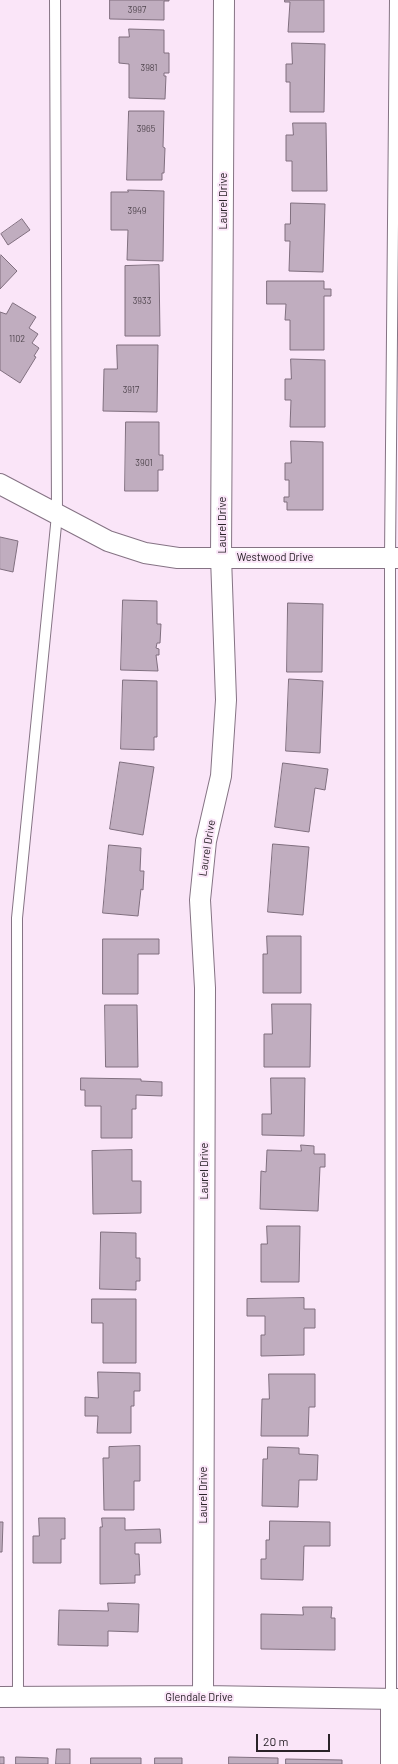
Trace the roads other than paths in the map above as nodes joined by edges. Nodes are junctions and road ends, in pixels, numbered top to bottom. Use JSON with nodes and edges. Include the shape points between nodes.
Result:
{"nodes":[{"id":1,"x":55,"y":0,"type":"edge"},
{"id":2,"x":224,"y":0,"type":"edge"},
{"id":3,"x":395,"y":0,"type":"edge"},
{"id":4,"x":0,"y":484,"type":"edge"},
{"id":5,"x":57,"y":514,"type":"junction"},
{"id":6,"x":221,"y":557,"type":"junction"},
{"id":7,"x":394,"y":558,"type":"edge"},
{"id":8,"x":203,"y":1696,"type":"junction"},
{"id":9,"x":9,"y":1697,"type":"edge"},
{"id":10,"x":394,"y":1699,"type":"edge"},
{"id":11,"x":391,"y":1764,"type":"edge"}],
"edges":[{"from":1,"to":5,"type":"lane"},
{"from":2,"to":6,"type":"street","name":"Laurel Drive"},
{"from":3,"to":7,"type":"lane"},
{"from":4,"to":5,"type":"street","name":"Westwood Drive"},
{"from":5,"to":6,"type":"street","name":"Westwood Drive","via":[[108,541],[146,553],[178,558]]},
{"from":5,"to":9,"type":"lane","via":[[17,918]]},
{"from":6,"to":7,"type":"street","name":"Westwood Drive"},
{"from":6,"to":8,"type":"street","name":"Laurel Drive","via":[[226,700],[221,776],[206,841],[200,900],[205,988]]},
{"from":7,"to":10,"type":"lane"},
{"from":8,"to":9,"type":"street","name":"Glendale Drive"},
{"from":8,"to":10,"type":"street","name":"Glendale Drive"},
{"from":10,"to":11,"type":"street"}]}
